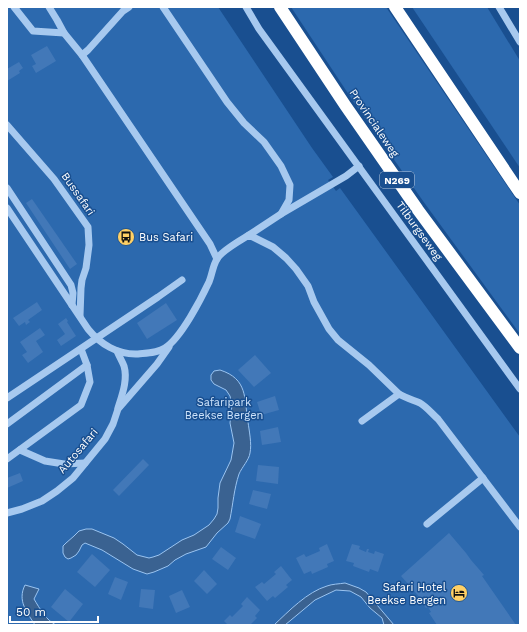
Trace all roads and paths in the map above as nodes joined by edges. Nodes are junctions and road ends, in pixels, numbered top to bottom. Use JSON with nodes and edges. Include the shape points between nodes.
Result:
{"nodes":[{"id":1,"x":14,"y":7,"type":"edge"},
{"id":2,"x":48,"y":7,"type":"edge"},
{"id":3,"x":129,"y":7,"type":"edge"},
{"id":4,"x":162,"y":7,"type":"edge"},
{"id":5,"x":246,"y":7,"type":"edge"},
{"id":6,"x":280,"y":7,"type":"edge"},
{"id":7,"x":395,"y":7,"type":"edge"},
{"id":8,"x":499,"y":7,"type":"edge"},
{"id":9,"x":64,"y":33,"type":"junction"},
{"id":10,"x":520,"y":42,"type":"edge"},
{"id":11,"x":82,"y":55,"type":"junction"},
{"id":12,"x":7,"y":125,"type":"edge"},
{"id":13,"x":359,"y":166,"type":"junction"},
{"id":14,"x":7,"y":188,"type":"edge"},
{"id":15,"x":520,"y":193,"type":"edge"},
{"id":16,"x":7,"y":208,"type":"edge"},
{"id":17,"x":281,"y":214,"type":"junction"},
{"id":18,"x":249,"y":235,"type":"junction"},
{"id":19,"x":217,"y":259,"type":"junction"},
{"id":20,"x":182,"y":280,"type":"dead end"},
{"id":21,"x":72,"y":305,"type":"junction"},
{"id":22,"x":80,"y":316,"type":"junction"},
{"id":23,"x":96,"y":338,"type":"junction"},
{"id":24,"x":174,"y":341,"type":"junction"},
{"id":25,"x":520,"y":348,"type":"edge"},
{"id":26,"x":81,"y":349,"type":"junction"},
{"id":27,"x":117,"y":351,"type":"junction"},
{"id":28,"x":88,"y":365,"type":"junction"},
{"id":29,"x":520,"y":389,"type":"edge"},
{"id":30,"x":399,"y":394,"type":"junction"},
{"id":31,"x":7,"y":398,"type":"edge"},
{"id":32,"x":118,"y":409,"type":"junction"},
{"id":33,"x":362,"y":421,"type":"dead end"},
{"id":34,"x":7,"y":424,"type":"edge"},
{"id":35,"x":20,"y":450,"type":"junction"},
{"id":36,"x":7,"y":459,"type":"edge"},
{"id":37,"x":85,"y":463,"type":"junction"},
{"id":38,"x":483,"y":478,"type":"junction"},
{"id":39,"x":7,"y":513,"type":"edge"},
{"id":40,"x":427,"y":524,"type":"dead end"},
{"id":41,"x":520,"y":527,"type":"edge"}],
"edges":[{"from":1,"to":9,"type":"street","via":[[33,31]]},
{"from":2,"to":9,"type":"street"},
{"from":3,"to":11,"type":"street","via":[[122,11]]},
{"from":4,"to":17,"type":"street","via":[[227,102],[264,142],[281,166],[290,185],[289,200]]},
{"from":5,"to":13,"type":"street","name":"Tilburgseweg","via":[[259,29]]},
{"from":6,"to":25,"type":"highway","name":"Provincialeweg","number":"N269","via":[[418,210]]},
{"from":7,"to":15,"type":"highway"},
{"from":8,"to":10,"type":"street"},
{"from":9,"to":11,"type":"street"},
{"from":11,"to":19,"type":"street","via":[[210,244]]},
{"from":12,"to":22,"type":"street","name":"Bussafari","via":[[54,179],[88,227],[89,245],[82,280]]},
{"from":13,"to":17,"type":"street"},
{"from":13,"to":29,"type":"street","name":"Tilburgseweg"},
{"from":14,"to":21,"type":"street","via":[[71,285]]},
{"from":16,"to":21,"type":"street"},
{"from":17,"to":18,"type":"street"},
{"from":18,"to":19,"type":"street"},
{"from":18,"to":30,"type":"street","via":[[273,247],[286,258],[308,286],[314,302],[338,340]]},
{"from":19,"to":24,"type":"street","name":"Autosafari","via":[[201,301]]},
{"from":20,"to":23,"type":"street"},
{"from":21,"to":22,"type":"street"},
{"from":22,"to":23,"type":"street"},
{"from":23,"to":26,"type":"street"},
{"from":23,"to":27,"type":"street"},
{"from":24,"to":27,"type":"street","via":[[151,353],[132,354]]},
{"from":24,"to":32,"type":"street","name":"Autosafari"},
{"from":26,"to":28,"type":"street"},
{"from":26,"to":31,"type":"street"},
{"from":27,"to":32,"type":"street","via":[[126,374]]},
{"from":28,"to":34,"type":"street"},
{"from":28,"to":35,"type":"street","via":[[90,382],[81,406]]},
{"from":30,"to":33,"type":"street"},
{"from":30,"to":38,"type":"street","via":[[420,403],[438,419]]},
{"from":32,"to":37,"type":"street","name":"Autosafari","via":[[105,440]]},
{"from":35,"to":36,"type":"street"},
{"from":35,"to":37,"type":"street","via":[[44,461],[64,464]]},
{"from":37,"to":39,"type":"street","name":"Autosafari","via":[[73,478],[42,501]]},
{"from":38,"to":40,"type":"street"},
{"from":38,"to":41,"type":"street"}]}
